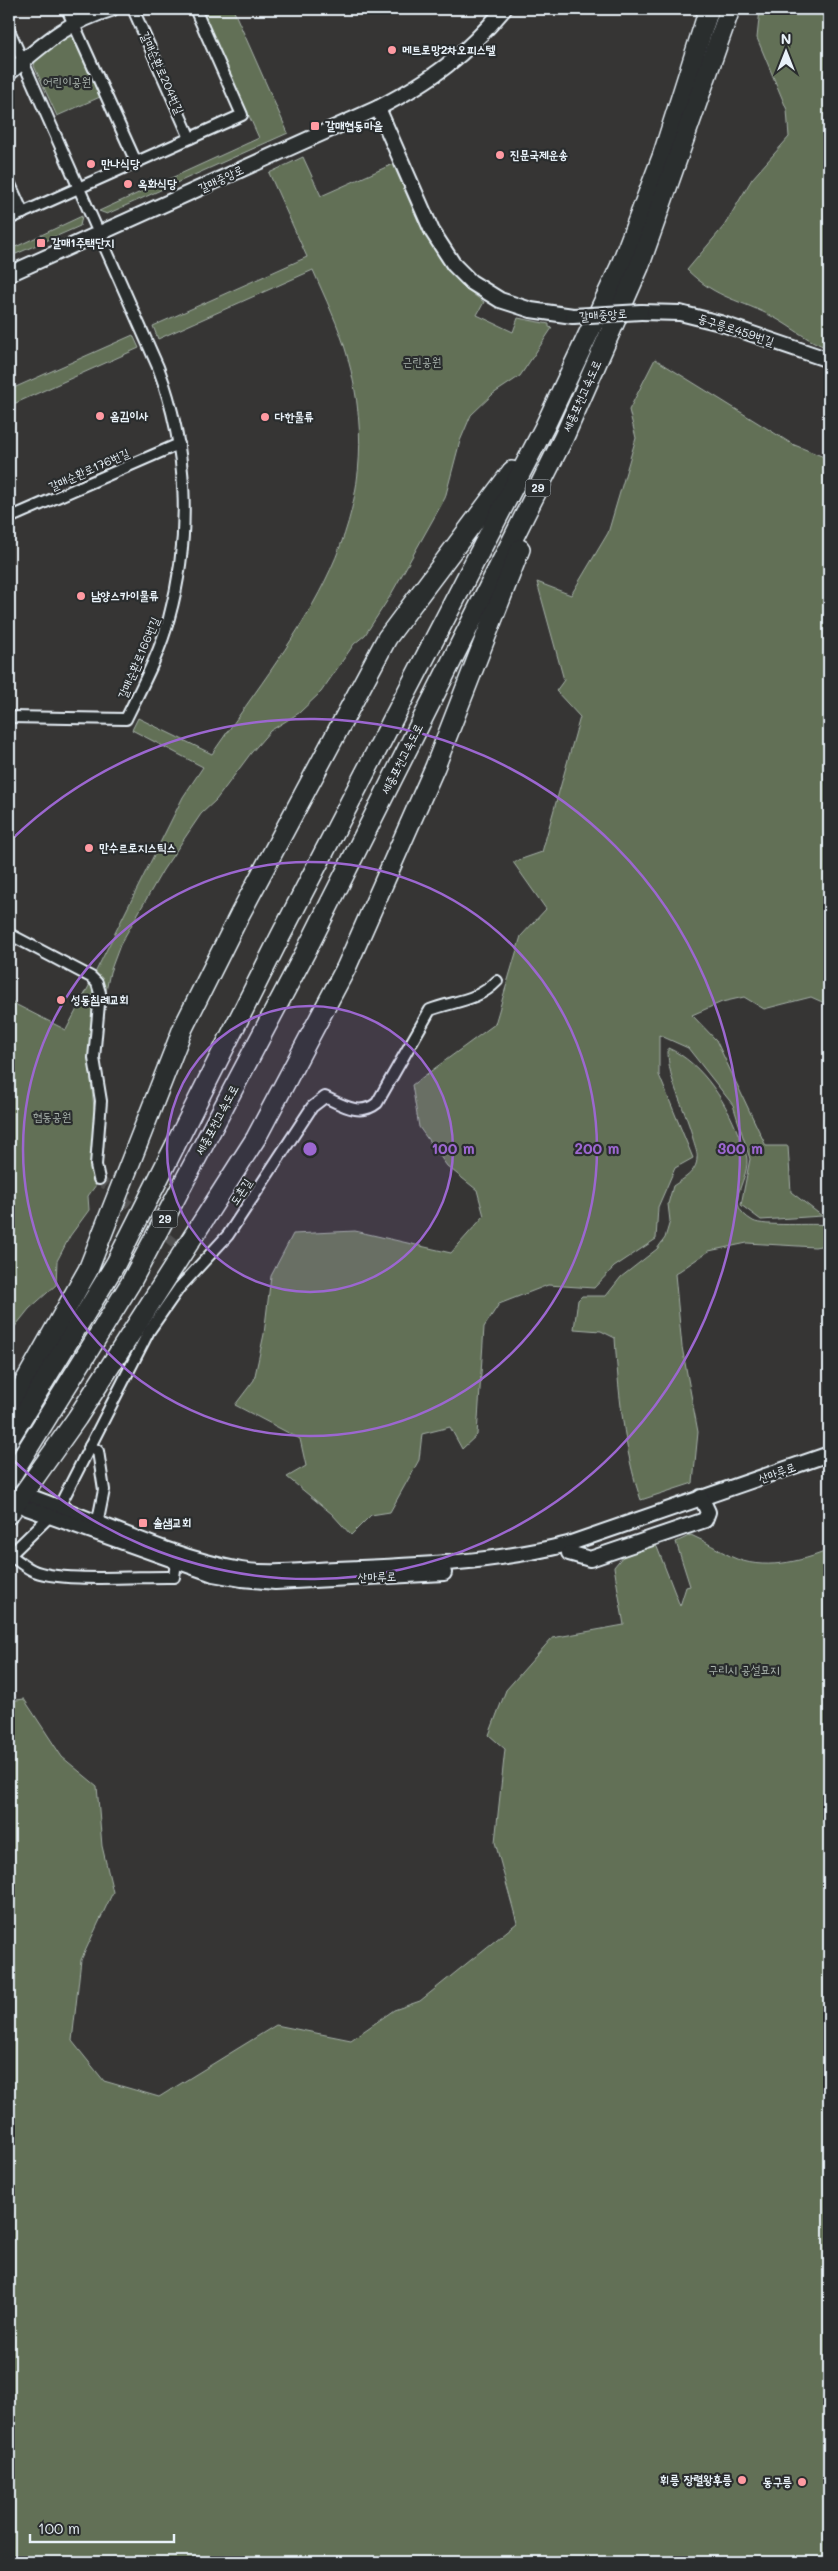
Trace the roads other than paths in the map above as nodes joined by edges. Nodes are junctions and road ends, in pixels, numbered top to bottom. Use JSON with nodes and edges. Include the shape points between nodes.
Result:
{"nodes":[{"id":1,"x":67,"y":9,"type":"edge"},
{"id":2,"x":111,"y":9,"type":"edge"},
{"id":3,"x":133,"y":9,"type":"edge"},
{"id":4,"x":195,"y":9,"type":"edge"},
{"id":5,"x":504,"y":9,"type":"edge"},
{"id":6,"x":709,"y":9,"type":"edge"},
{"id":7,"x":730,"y":9,"type":"edge"},
{"id":8,"x":74,"y":23,"type":"junction"},
{"id":9,"x":9,"y":30,"type":"edge"},
{"id":10,"x":23,"y":61,"type":"junction"},
{"id":11,"x":9,"y":72,"type":"edge"},
{"id":12,"x":378,"y":108,"type":"junction"},
{"id":13,"x":190,"y":138,"type":"junction"},
{"id":14,"x":136,"y":162,"type":"junction"},
{"id":15,"x":9,"y":182,"type":"edge"},
{"id":16,"x":79,"y":188,"type":"junction"},
{"id":17,"x":23,"y":213,"type":"junction"},
{"id":18,"x":9,"y":219,"type":"edge"},
{"id":19,"x":100,"y":235,"type":"junction"},
{"id":20,"x":9,"y":274,"type":"edge"},
{"id":21,"x":641,"y":312,"type":"joint"},
{"id":22,"x":829,"y":360,"type":"edge"},
{"id":23,"x":545,"y":426,"type":"junction"},
{"id":24,"x":564,"y":437,"type":"junction"},
{"id":25,"x":179,"y":444,"type":"junction"},
{"id":26,"x":9,"y":518,"type":"edge"},
{"id":27,"x":9,"y":717,"type":"edge"},
{"id":28,"x":9,"y":934,"type":"edge"},
{"id":29,"x":497,"y":981,"type":"dead end"},
{"id":30,"x":99,"y":1179,"type":"tunnel mouth"},
{"id":31,"x":192,"y":1258,"type":"tunnel mouth"},
{"id":32,"x":201,"y":1264,"type":"junction"},
{"id":33,"x":9,"y":1410,"type":"edge"},
{"id":34,"x":9,"y":1439,"type":"edge"},
{"id":35,"x":90,"y":1446,"type":"junction"},
{"id":36,"x":829,"y":1454,"type":"edge"},
{"id":37,"x":9,"y":1478,"type":"edge"},
{"id":38,"x":703,"y":1500,"type":"junction"},
{"id":39,"x":31,"y":1503,"type":"tunnel mouth"},
{"id":40,"x":54,"y":1512,"type":"junction"},
{"id":41,"x":9,"y":1514,"type":"edge"},
{"id":42,"x":97,"y":1528,"type":"junction"},
{"id":43,"x":9,"y":1555,"type":"edge"},
{"id":44,"x":177,"y":1557,"type":"junction"}],
"edges":[{"from":1,"to":8,"type":"street"},
{"from":2,"to":8,"type":"street"},
{"from":3,"to":13,"type":"street","name":"갈매순환로204번길"},
{"from":4,"to":13,"type":"street","via":[[242,115]]},
{"from":5,"to":12,"type":"street","name":"갈매중앙로","via":[[484,34],[449,66]]},
{"from":6,"to":23,"type":"highway","name":"세종포천고속도로","number":"29","via":[[662,157],[620,267]]},
{"from":7,"to":24,"type":"highway","name":"세종포천고속도로","number":"29","via":[[639,267]]},
{"from":8,"to":10,"type":"street","via":[[54,34]]},
{"from":8,"to":14,"type":"street"},
{"from":9,"to":10,"type":"street"},
{"from":10,"to":11,"type":"street"},
{"from":10,"to":16,"type":"street","name":"갈매순환로166번길"},
{"from":12,"to":19,"type":"street","name":"갈매중앙로"},
{"from":12,"to":21,"type":"street","name":"갈매중앙로","bridge":true,"via":[[432,231],[454,265],[471,282],[500,300],[531,310],[573,316]]},
{"from":13,"to":14,"type":"street"},
{"from":14,"to":16,"type":"street"},
{"from":15,"to":17,"type":"street"},
{"from":16,"to":17,"type":"street"},
{"from":16,"to":19,"type":"street","name":"갈매순환로166번길"},
{"from":17,"to":18,"type":"street"},
{"from":19,"to":20,"type":"street","name":"갈매중앙로"},
{"from":19,"to":25,"type":"street","name":"갈매순환로166번길","via":[[158,367]]},
{"from":21,"to":22,"type":"street","name":"동구릉로459번길","via":[[680,313],[712,321]]},
{"from":23,"to":33,"type":"highway","via":[[387,638],[183,1028],[88,1270]]},
{"from":23,"to":34,"type":"highway","name":"세종포천고속도로","number":"29","via":[[280,935],[116,1263]]},
{"from":24,"to":37,"type":"highway","name":"세종포천고속도로","number":"29","via":[[306,951],[130,1284]]},
{"from":24,"to":41,"type":"highway","via":[[435,767],[346,968],[256,1138],[77,1418]]},
{"from":25,"to":26,"type":"street","name":"갈매순환로176번길"},
{"from":25,"to":27,"type":"street","name":"갈매순환로166번길","via":[[183,532],[179,572],[158,651],[126,719]]},
{"from":28,"to":30,"type":"street","via":[[91,977],[100,989],[94,1058],[101,1101],[96,1165]]},
{"from":29,"to":32,"type":"street","name":"도촌길","via":[[486,992],[471,999],[430,1010],[377,1103],[371,1108],[360,1111],[325,1097],[320,1099],[228,1235]]},
{"from":31,"to":32,"type":"street"},
{"from":32,"to":35,"type":"street","name":"도촌길","via":[[179,1288],[149,1331]]},
{"from":35,"to":40,"type":"street","name":"도촌길"},
{"from":35,"to":42,"type":"street","via":[[98,1452],[104,1490]]},
{"from":36,"to":38,"type":"street","name":"산마루로"},
{"from":38,"to":44,"type":"street","name":"산마루로","via":[[534,1553],[431,1565],[243,1570]]},
{"from":38,"to":44,"type":"street","name":"산마루로","via":[[569,1553],[518,1564],[424,1576],[275,1582],[213,1574]]},
{"from":39,"to":40,"type":"street","name":"산마루로"},
{"from":40,"to":42,"type":"street","name":"산마루로"},
{"from":40,"to":43,"type":"street","name":"도촌길"},
{"from":42,"to":44,"type":"street","name":"산마루로"},
{"from":43,"to":44,"type":"street","via":[[33,1571],[83,1577],[174,1577]]}]}
